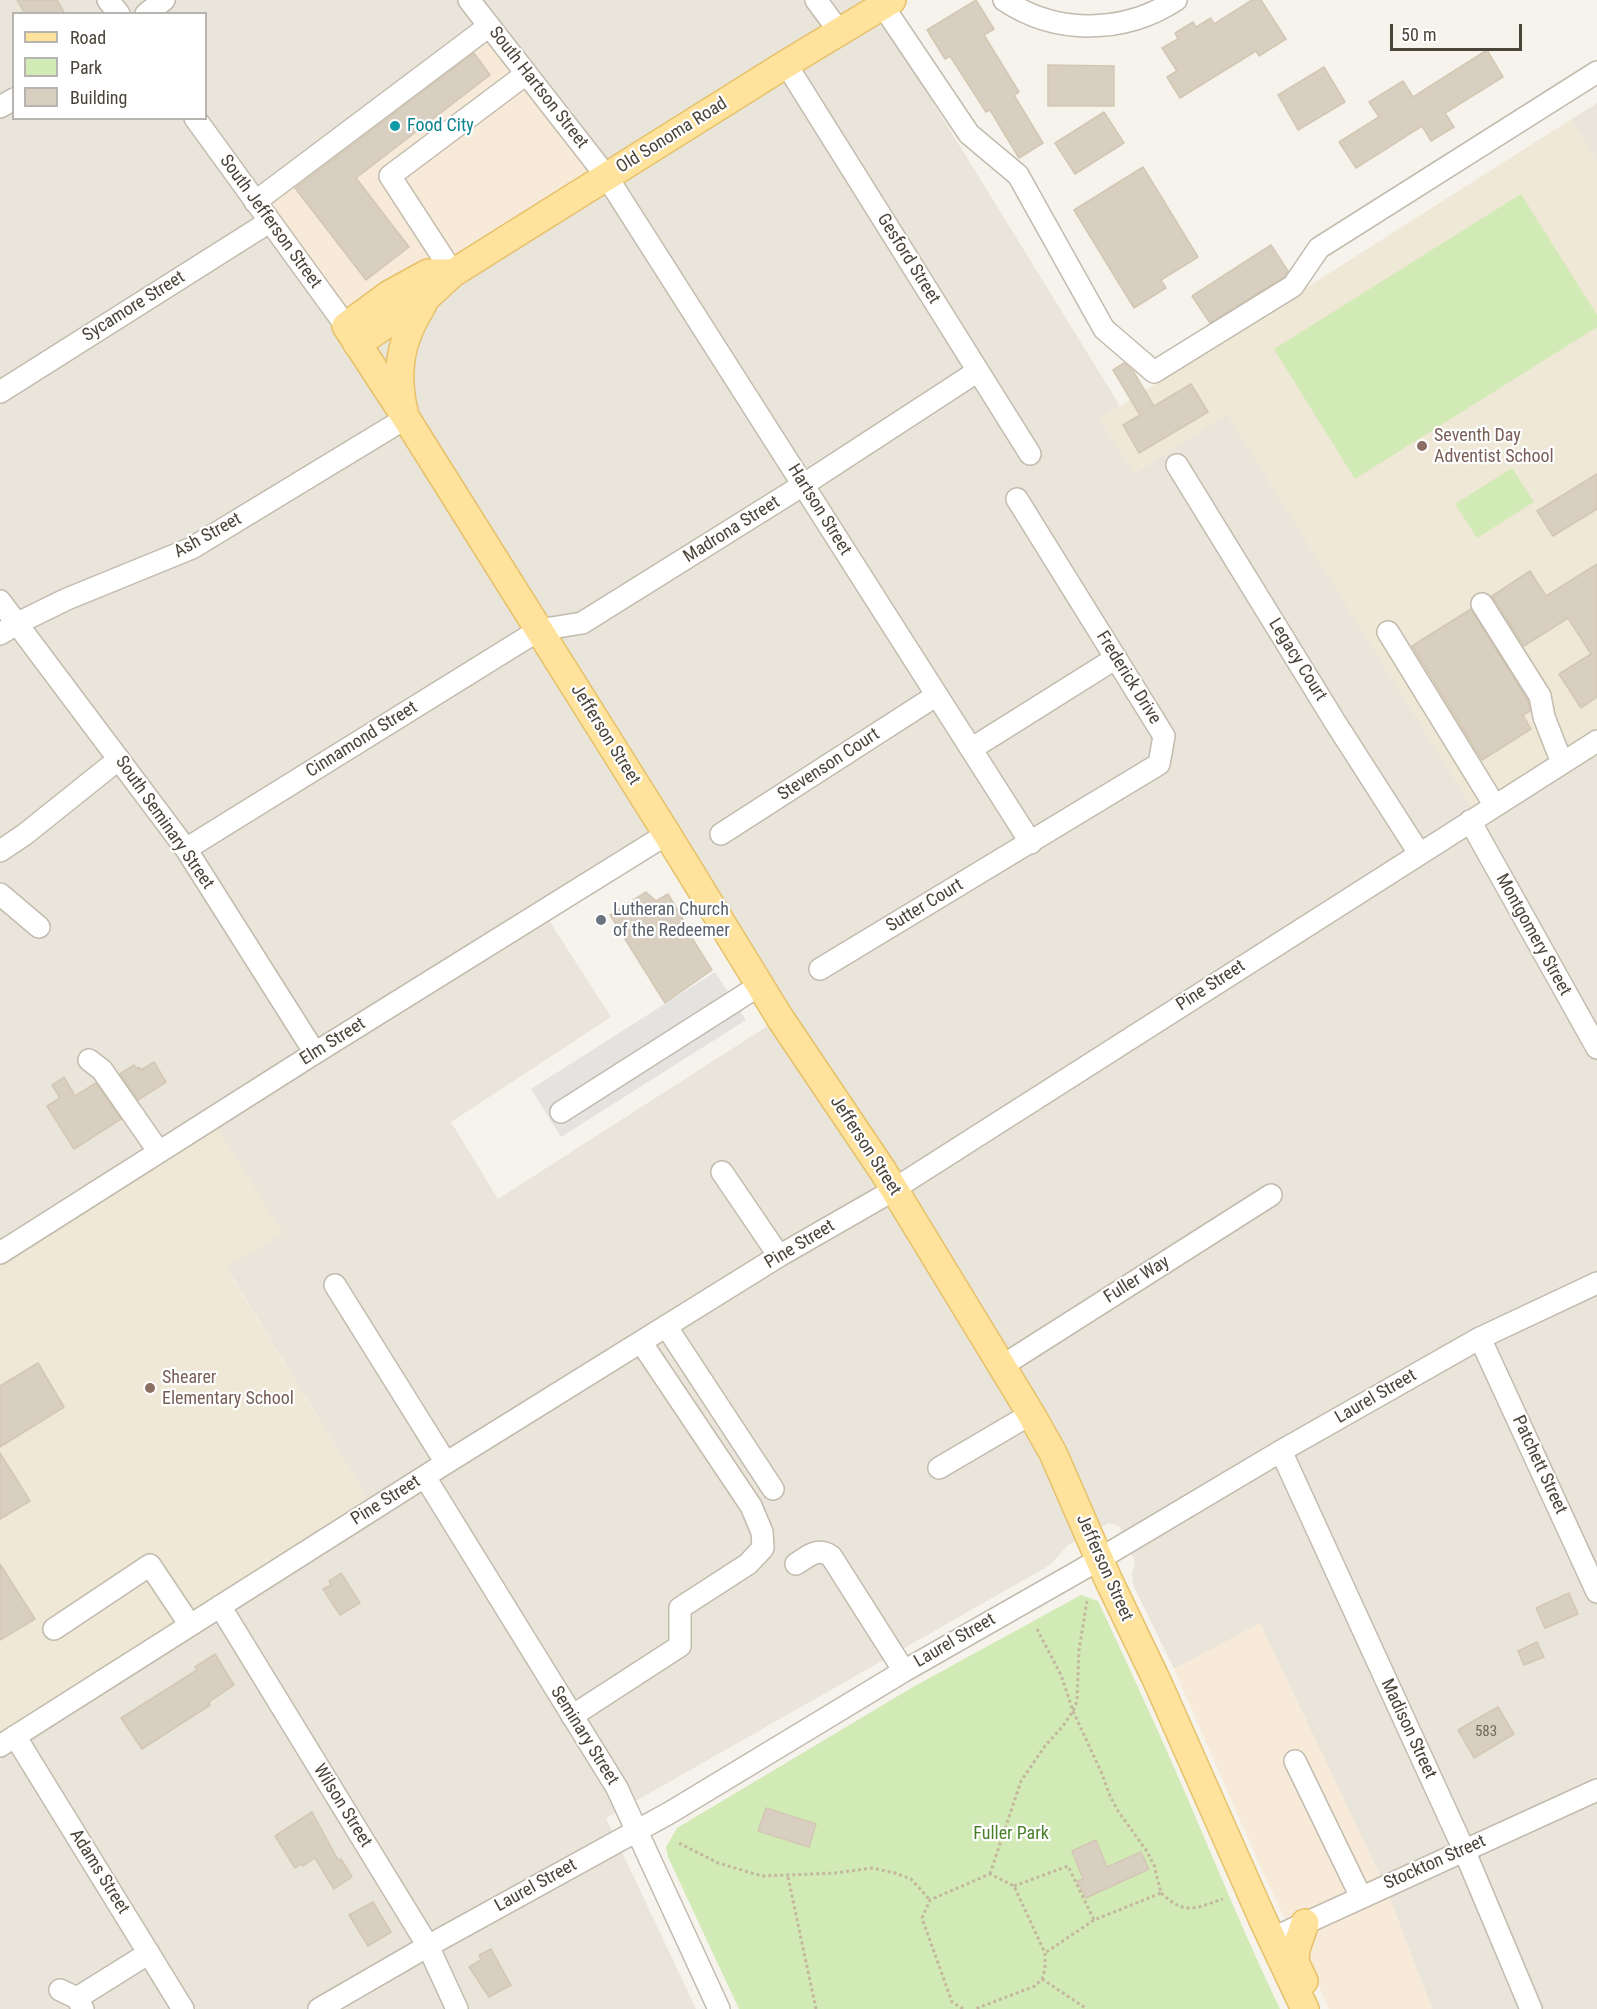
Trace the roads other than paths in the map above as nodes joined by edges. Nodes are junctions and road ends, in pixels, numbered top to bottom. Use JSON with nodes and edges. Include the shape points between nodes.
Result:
{"nodes":[{"id":1,"x":108,"y":0,"type":"edge"},
{"id":2,"x":164,"y":0,"type":"edge"},
{"id":3,"x":469,"y":0,"type":"edge"},
{"id":4,"x":816,"y":0,"type":"edge"},
{"id":5,"x":1004,"y":0,"type":"edge"},
{"id":6,"x":1176,"y":0,"type":"edge"},
{"id":7,"x":888,"y":3,"type":"edge"},
{"id":8,"x":117,"y":12,"type":"edge"},
{"id":9,"x":149,"y":12,"type":"edge"},
{"id":10,"x":489,"y":26,"type":"junction"},
{"id":11,"x":839,"y":31,"type":"junction"},
{"id":12,"x":786,"y":64,"type":"junction"},
{"id":13,"x":1597,"y":72,"type":"edge"},
{"id":14,"x":526,"y":74,"type":"junction"},
{"id":15,"x":196,"y":120,"type":"edge"},
{"id":16,"x":607,"y":177,"type":"junction"},
{"id":17,"x":255,"y":202,"type":"junction"},
{"id":18,"x":269,"y":222,"type":"junction"},
{"id":19,"x":453,"y":273,"type":"junction"},
{"id":20,"x":427,"y":297,"type":"junction"},
{"id":21,"x":352,"y":334,"type":"junction"},
{"id":22,"x":978,"y":371,"type":"junction"},
{"id":23,"x":0,"y":392,"type":"edge"},
{"id":24,"x":406,"y":418,"type":"junction"},
{"id":25,"x":1030,"y":454,"type":"dead end"},
{"id":26,"x":1177,"y":465,"type":"dead end"},
{"id":27,"x":803,"y":485,"type":"junction"},
{"id":28,"x":1017,"y":499,"type":"dead end"},
{"id":29,"x":0,"y":600,"type":"edge"},
{"id":30,"x":1482,"y":604,"type":"dead end"},
{"id":31,"x":9,"y":628,"type":"edge"},
{"id":32,"x":538,"y":630,"type":"junction"},
{"id":33,"x":1389,"y":632,"type":"dead end"},
{"id":34,"x":1116,"y":658,"type":"junction"},
{"id":35,"x":937,"y":695,"type":"junction"},
{"id":36,"x":1597,"y":741,"type":"edge"},
{"id":37,"x":971,"y":749,"type":"junction"},
{"id":38,"x":119,"y":759,"type":"junction"},
{"id":39,"x":1562,"y":763,"type":"junction"},
{"id":40,"x":1495,"y":806,"type":"junction"},
{"id":41,"x":1470,"y":821,"type":"junction"},
{"id":42,"x":667,"y":834,"type":"junction"},
{"id":43,"x":721,"y":834,"type":"dead end"},
{"id":44,"x":1031,"y":843,"type":"junction"},
{"id":45,"x":186,"y":849,"type":"junction"},
{"id":46,"x":0,"y":851,"type":"edge"},
{"id":47,"x":1419,"y":853,"type":"junction"},
{"id":48,"x":0,"y":894,"type":"edge"},
{"id":49,"x":39,"y":927,"type":"dead end"},
{"id":50,"x":820,"y":969,"type":"dead end"},
{"id":51,"x":760,"y":985,"type":"junction"},
{"id":52,"x":1597,"y":1048,"type":"edge"},
{"id":53,"x":315,"y":1053,"type":"junction"},
{"id":54,"x":89,"y":1060,"type":"dead end"},
{"id":55,"x":561,"y":1112,"type":"dead end"},
{"id":56,"x":159,"y":1152,"type":"junction"},
{"id":57,"x":722,"y":1172,"type":"dead end"},
{"id":58,"x":892,"y":1188,"type":"junction"},
{"id":59,"x":1271,"y":1195,"type":"dead end"},
{"id":60,"x":0,"y":1253,"type":"edge"},
{"id":61,"x":779,"y":1256,"type":"junction"},
{"id":62,"x":1597,"y":1283,"type":"edge"},
{"id":63,"x":335,"y":1285,"type":"dead end"},
{"id":64,"x":666,"y":1326,"type":"junction"},
{"id":65,"x":1480,"y":1338,"type":"junction"},
{"id":66,"x":641,"y":1342,"type":"junction"},
{"id":67,"x":1002,"y":1366,"type":"junction"},
{"id":68,"x":1031,"y":1414,"type":"junction"},
{"id":69,"x":1281,"y":1451,"type":"junction"},
{"id":70,"x":446,"y":1463,"type":"junction"},
{"id":71,"x":939,"y":1468,"type":"dead end"},
{"id":72,"x":424,"y":1477,"type":"junction"},
{"id":73,"x":773,"y":1489,"type":"dead end"},
{"id":74,"x":1099,"y":1558,"type":"junction"},
{"id":75,"x":796,"y":1564,"type":"dead end"},
{"id":76,"x":1597,"y":1592,"type":"edge"},
{"id":77,"x":220,"y":1606,"type":"junction"},
{"id":78,"x":190,"y":1625,"type":"junction"},
{"id":79,"x":54,"y":1629,"type":"dead end"},
{"id":80,"x":904,"y":1671,"type":"junction"},
{"id":81,"x":572,"y":1716,"type":"junction"},
{"id":82,"x":7,"y":1741,"type":"edge"},
{"id":83,"x":1295,"y":1761,"type":"dead end"},
{"id":84,"x":1597,"y":1790,"type":"edge"},
{"id":85,"x":636,"y":1830,"type":"junction"},
{"id":86,"x":1464,"y":1850,"type":"junction"},
{"id":87,"x":1361,"y":1897,"type":"junction"},
{"id":88,"x":1305,"y":1923,"type":"junction"},
{"id":89,"x":1273,"y":1938,"type":"junction"},
{"id":90,"x":428,"y":1946,"type":"junction"},
{"id":91,"x":148,"y":1953,"type":"junction"},
{"id":92,"x":73,"y":1999,"type":"edge"},
{"id":93,"x":183,"y":2009,"type":"edge"},
{"id":94,"x":319,"y":2009,"type":"edge"},
{"id":95,"x":456,"y":2009,"type":"edge"},
{"id":96,"x":719,"y":2009,"type":"edge"},
{"id":97,"x":1305,"y":2009,"type":"edge"},
{"id":98,"x":1318,"y":2009,"type":"edge"},
{"id":99,"x":1531,"y":2009,"type":"edge"}],
"edges":[{"from":1,"to":8,"type":"street"},
{"from":2,"to":9,"type":"street"},
{"from":3,"to":10,"type":"street","name":"South Hartson Street"},
{"from":4,"to":11,"type":"street"},
{"from":5,"to":6,"type":"street","via":[[1047,20],[1093,27],[1147,16]]},
{"from":7,"to":11,"type":"main road","name":"Old Sonoma Road"},
{"from":7,"to":13,"type":"street","via":[[969,134],[1018,175],[1104,329],[1154,372],[1293,286],[1319,248]]},
{"from":10,"to":14,"type":"street","name":"South Hartson Street"},
{"from":10,"to":17,"type":"street"},
{"from":11,"to":12,"type":"main road","name":"Old Sonoma Road"},
{"from":12,"to":16,"type":"main road","name":"Old Sonoma Road"},
{"from":12,"to":22,"type":"street","name":"Gesford Street"},
{"from":14,"to":16,"type":"street","name":"South Hartson Street"},
{"from":14,"to":19,"type":"street","via":[[390,176]]},
{"from":15,"to":17,"type":"street","name":"South Jefferson Street"},
{"from":16,"to":19,"type":"main road","name":"Old Sonoma Road"},
{"from":16,"to":27,"type":"street","name":"Hartson Street"},
{"from":17,"to":18,"type":"street","name":"South Jefferson Street"},
{"from":18,"to":21,"type":"street","name":"South Jefferson Street"},
{"from":18,"to":23,"type":"street","name":"Sycamore Street"},
{"from":19,"to":20,"type":"main road","name":"Old Sonoma Road"},
{"from":19,"to":21,"type":"main road","name":"Old Sonoma Road","via":[[428,273],[388,295]]},
{"from":20,"to":21,"type":"main road","name":"Old Sonoma Road"},
{"from":20,"to":24,"type":"main road","via":[[406,337],[402,357],[400,398]]},
{"from":21,"to":24,"type":"main road","name":"Jefferson Street"},
{"from":22,"to":25,"type":"street","name":"Gesford Street"},
{"from":22,"to":27,"type":"street","name":"Madrona Street"},
{"from":24,"to":31,"type":"street","name":"Ash Street","via":[[192,548],[67,599]]},
{"from":24,"to":32,"type":"main road","name":"Jefferson Street"},
{"from":26,"to":47,"type":"street","name":"Legacy Court"},
{"from":27,"to":32,"type":"street","name":"Madrona Street","via":[[582,623]]},
{"from":27,"to":35,"type":"street","name":"Hartson Street"},
{"from":28,"to":34,"type":"street","name":"Frederick Drive"},
{"from":29,"to":31,"type":"street","name":"South Seminary Street"},
{"from":30,"to":39,"type":"street","via":[[1540,696]]},
{"from":31,"to":38,"type":"street","name":"South Seminary Street"},
{"from":32,"to":42,"type":"main road","name":"Jefferson Street"},
{"from":32,"to":45,"type":"street","name":"Cinnamond Street"},
{"from":33,"to":40,"type":"street"},
{"from":34,"to":37,"type":"street"},
{"from":34,"to":44,"type":"street","name":"Frederick Drive","via":[[1164,736],[1159,764]]},
{"from":35,"to":37,"type":"street","name":"Hartson Street"},
{"from":35,"to":43,"type":"street","name":"Stevenson Court"},
{"from":36,"to":39,"type":"street","name":"Pine Street"},
{"from":37,"to":44,"type":"street","name":"Hartson Street"},
{"from":38,"to":45,"type":"street","name":"South Seminary Street"},
{"from":38,"to":46,"type":"street"},
{"from":39,"to":40,"type":"street","name":"Pine Street"},
{"from":40,"to":41,"type":"street","name":"Pine Street"},
{"from":41,"to":47,"type":"street","name":"Pine Street"},
{"from":41,"to":52,"type":"street","name":"Montgomery Street"},
{"from":42,"to":51,"type":"main road","name":"Jefferson Street"},
{"from":42,"to":53,"type":"street","name":"Elm Street"},
{"from":44,"to":50,"type":"street","name":"Sutter Court"},
{"from":45,"to":53,"type":"street","name":"South Seminary Street"},
{"from":47,"to":58,"type":"street","name":"Pine Street"},
{"from":48,"to":49,"type":"street"},
{"from":51,"to":55,"type":"street"},
{"from":51,"to":58,"type":"main road","name":"Jefferson Street"},
{"from":53,"to":56,"type":"street","name":"Elm Street"},
{"from":54,"to":56,"type":"street","via":[[102,1070]]},
{"from":56,"to":60,"type":"street","name":"Elm Street"},
{"from":57,"to":61,"type":"street"},
{"from":58,"to":61,"type":"street","name":"Pine Street"},
{"from":58,"to":67,"type":"main road","name":"Jefferson Street"},
{"from":59,"to":67,"type":"street","name":"Fuller Way"},
{"from":61,"to":64,"type":"street","name":"Pine Street"},
{"from":62,"to":65,"type":"street","name":"Laurel Street"},
{"from":63,"to":70,"type":"street"},
{"from":64,"to":66,"type":"street","name":"Pine Street"},
{"from":64,"to":73,"type":"street"},
{"from":65,"to":69,"type":"street","name":"Laurel Street"},
{"from":65,"to":76,"type":"street","name":"Patchett Street"},
{"from":66,"to":70,"type":"street","name":"Pine Street"},
{"from":66,"to":81,"type":"street","via":[[751,1506],[764,1548],[748,1564],[680,1608],[680,1646]]},
{"from":67,"to":68,"type":"main road","name":"Jefferson Street"},
{"from":68,"to":71,"type":"street"},
{"from":68,"to":74,"type":"main road","name":"Jefferson Street","via":[[1053,1453]]},
{"from":69,"to":74,"type":"street","name":"Laurel Street"},
{"from":69,"to":86,"type":"street","name":"Madison Street"},
{"from":70,"to":72,"type":"street","name":"Pine Street"},
{"from":72,"to":77,"type":"street","name":"Pine Street"},
{"from":72,"to":81,"type":"street","name":"Seminary Street"},
{"from":74,"to":80,"type":"street","name":"Laurel Street"},
{"from":74,"to":89,"type":"main road","name":"Jefferson Street"},
{"from":75,"to":80,"type":"street","via":[[818,1551],[831,1556]]},
{"from":77,"to":78,"type":"street","name":"Pine Street"},
{"from":77,"to":90,"type":"street","name":"Wilson Street"},
{"from":78,"to":79,"type":"street","via":[[150,1565]]},
{"from":78,"to":82,"type":"street","name":"Pine Street"},
{"from":80,"to":85,"type":"street","name":"Laurel Street"},
{"from":81,"to":85,"type":"street","name":"Seminary Street","via":[[617,1788]]},
{"from":82,"to":91,"type":"street","name":"Adams Street"},
{"from":83,"to":87,"type":"street"},
{"from":84,"to":86,"type":"street","name":"Stockton Street"},
{"from":85,"to":90,"type":"street","name":"Laurel Street"},
{"from":85,"to":96,"type":"street","name":"Seminary Street"},
{"from":86,"to":87,"type":"street","name":"Stockton Street"},
{"from":86,"to":99,"type":"street","name":"Madison Street"},
{"from":87,"to":88,"type":"street","name":"Stockton Street"},
{"from":88,"to":89,"type":"street","name":"Stockton Street"},
{"from":88,"to":98,"type":"main road","via":[[1295,1962]]},
{"from":89,"to":97,"type":"main road","name":"Jefferson Street"},
{"from":90,"to":94,"type":"street","name":"Laurel Street"},
{"from":90,"to":95,"type":"street","name":"Wilson Street"},
{"from":91,"to":92,"type":"street"},
{"from":91,"to":93,"type":"street","name":"Adams Street"}]}
